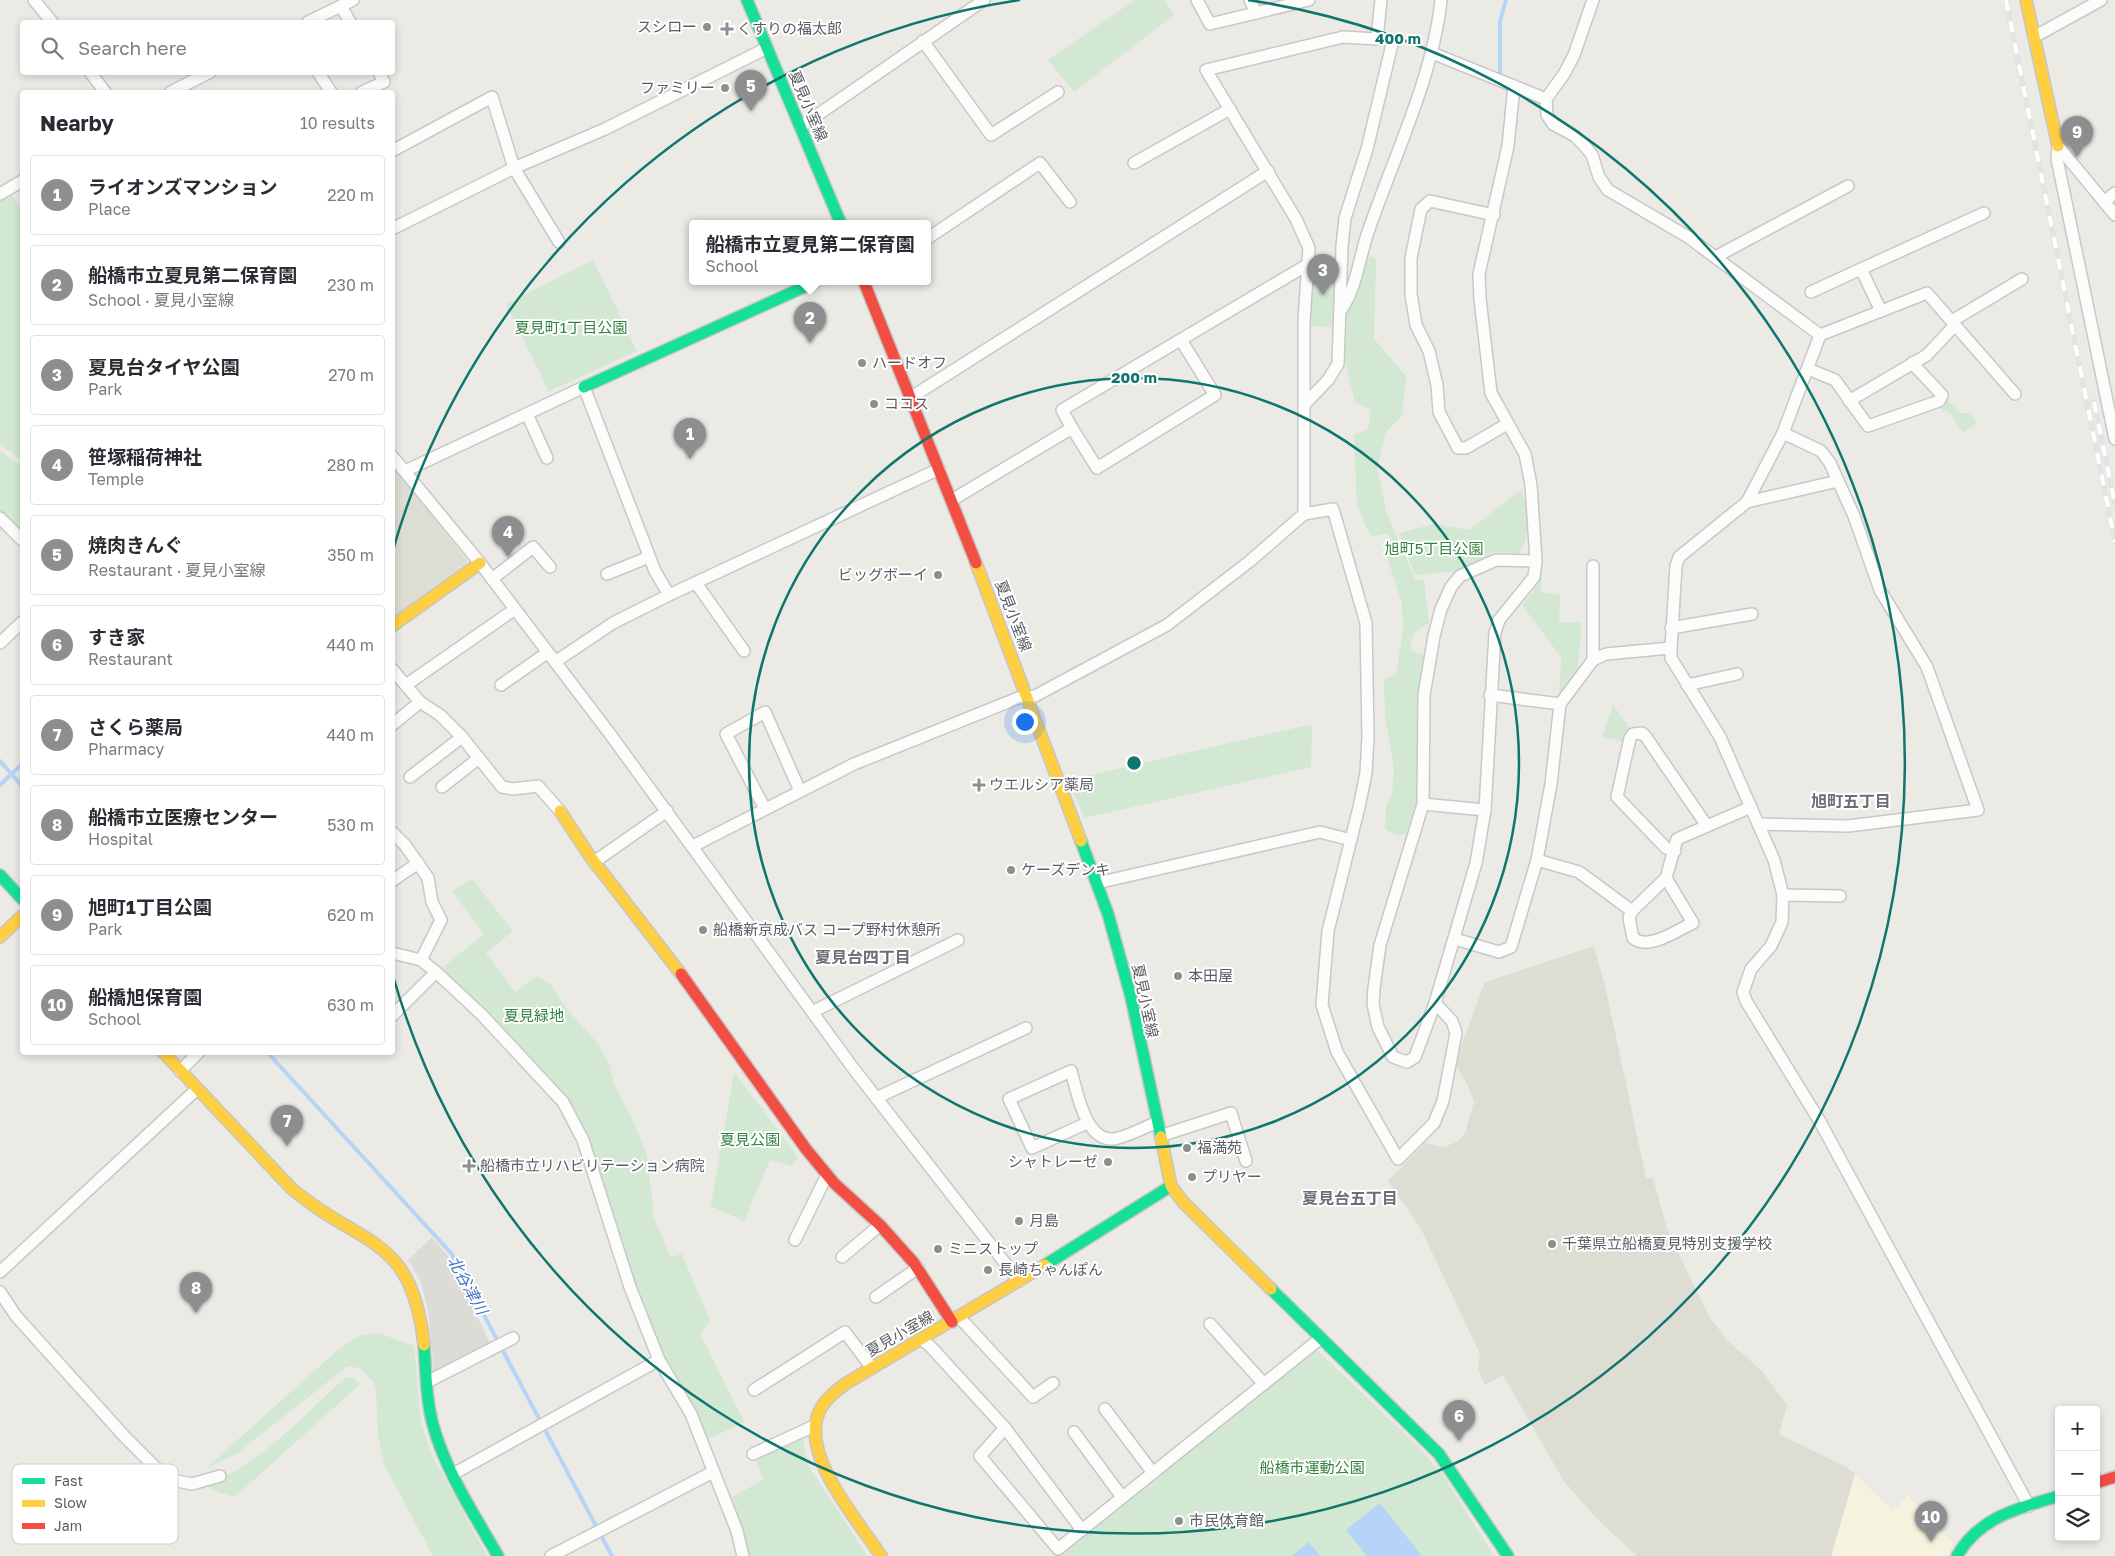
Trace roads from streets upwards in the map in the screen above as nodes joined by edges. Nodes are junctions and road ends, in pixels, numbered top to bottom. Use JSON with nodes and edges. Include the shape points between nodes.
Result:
{"nodes":[{"id":1,"x":34,"y":0,"type":"edge"},
{"id":2,"x":353,"y":0,"type":"edge"},
{"id":3,"x":747,"y":0,"type":"edge"},
{"id":4,"x":984,"y":0,"type":"edge"},
{"id":5,"x":1197,"y":0,"type":"edge"},
{"id":6,"x":1250,"y":0,"type":"edge"},
{"id":7,"x":1309,"y":0,"type":"edge"},
{"id":8,"x":1381,"y":0,"type":"edge"},
{"id":9,"x":1441,"y":0,"type":"edge"},
{"id":10,"x":1594,"y":0,"type":"edge"},
{"id":11,"x":2026,"y":0,"type":"edge"},
{"id":12,"x":2096,"y":1,"type":"edge"},
{"id":13,"x":341,"y":6,"type":"junction"},
{"id":14,"x":1256,"y":12,"type":"junction"},
{"id":15,"x":50,"y":20,"type":"edge"},
{"id":16,"x":312,"y":20,"type":"edge"},
{"id":17,"x":349,"y":20,"type":"edge"},
{"id":18,"x":2034,"y":37,"type":"junction"},
{"id":19,"x":1377,"y":39,"type":"junction"},
{"id":20,"x":923,"y":41,"type":"junction"},
{"id":21,"x":767,"y":48,"type":"junction"},
{"id":22,"x":1432,"y":54,"type":"junction"},
{"id":23,"x":92,"y":75,"type":"edge"},
{"id":24,"x":204,"y":75,"type":"edge"},
{"id":25,"x":320,"y":75,"type":"edge"},
{"id":26,"x":380,"y":75,"type":"edge"},
{"id":27,"x":1514,"y":86,"type":"junction"},
{"id":28,"x":104,"y":90,"type":"edge"},
{"id":29,"x":175,"y":90,"type":"edge"},
{"id":30,"x":330,"y":90,"type":"edge"},
{"id":31,"x":366,"y":90,"type":"edge"},
{"id":32,"x":1058,"y":92,"type":"dead end"},
{"id":33,"x":1546,"y":99,"type":"junction"},
{"id":34,"x":1230,"y":109,"type":"junction"},
{"id":35,"x":800,"y":127,"type":"junction"},
{"id":36,"x":2058,"y":146,"type":"junction"},
{"id":37,"x":395,"y":150,"type":"edge"},
{"id":38,"x":1134,"y":163,"type":"dead end"},
{"id":39,"x":514,"y":168,"type":"junction"},
{"id":40,"x":1268,"y":171,"type":"junction"},
{"id":41,"x":20,"y":182,"type":"edge"},
{"id":42,"x":1848,"y":186,"type":"dead end"},
{"id":43,"x":2115,"y":193,"type":"edge"},
{"id":44,"x":0,"y":194,"type":"edge"},
{"id":45,"x":1070,"y":202,"type":"dead end"},
{"id":46,"x":2104,"y":202,"type":"junction"},
{"id":47,"x":1984,"y":213,"type":"dead end"},
{"id":48,"x":1494,"y":215,"type":"junction"},
{"id":49,"x":2115,"y":215,"type":"edge"},
{"id":50,"x":839,"y":220,"type":"edge"},
{"id":51,"x":395,"y":228,"type":"edge"},
{"id":52,"x":931,"y":236,"type":"edge"},
{"id":53,"x":559,"y":242,"type":"dead end"},
{"id":54,"x":1717,"y":258,"type":"junction"},
{"id":55,"x":1307,"y":265,"type":"junction"},
{"id":56,"x":1861,"y":269,"type":"junction"},
{"id":57,"x":2022,"y":279,"type":"dead end"},
{"id":58,"x":808,"y":285,"type":"edge"},
{"id":59,"x":865,"y":285,"type":"edge"},
{"id":60,"x":1811,"y":292,"type":"dead end"},
{"id":61,"x":1340,"y":311,"type":"junction"},
{"id":62,"x":1881,"y":311,"type":"junction"},
{"id":63,"x":1954,"y":323,"type":"junction"},
{"id":64,"x":1820,"y":335,"type":"junction"},
{"id":65,"x":1181,"y":340,"type":"junction"},
{"id":66,"x":1912,"y":363,"type":"junction"},
{"id":67,"x":1808,"y":369,"type":"junction"},
{"id":68,"x":584,"y":387,"type":"junction"},
{"id":69,"x":2016,"y":394,"type":"dead end"},
{"id":70,"x":910,"y":398,"type":"junction"},
{"id":71,"x":1849,"y":401,"type":"junction"},
{"id":72,"x":1304,"y":405,"type":"junction"},
{"id":73,"x":527,"y":414,"type":"junction"},
{"id":74,"x":1507,"y":424,"type":"junction"},
{"id":75,"x":1072,"y":428,"type":"junction"},
{"id":76,"x":1783,"y":433,"type":"junction"},
{"id":77,"x":2115,"y":439,"type":"edge"},
{"id":78,"x":547,"y":458,"type":"dead end"},
{"id":79,"x":395,"y":459,"type":"edge"},
{"id":80,"x":939,"y":469,"type":"junction"},
{"id":81,"x":405,"y":471,"type":"junction"},
{"id":82,"x":1838,"y":481,"type":"junction"},
{"id":83,"x":952,"y":500,"type":"junction"},
{"id":84,"x":1748,"y":502,"type":"junction"},
{"id":85,"x":1304,"y":514,"type":"junction"},
{"id":86,"x":0,"y":518,"type":"edge"},
{"id":87,"x":20,"y":538,"type":"edge"},
{"id":88,"x":650,"y":557,"type":"junction"},
{"id":89,"x":1536,"y":560,"type":"junction"},
{"id":90,"x":480,"y":564,"type":"junction"},
{"id":91,"x":1593,"y":566,"type":"dead end"},
{"id":92,"x":550,"y":567,"type":"dead end"},
{"id":93,"x":607,"y":574,"type":"dead end"},
{"id":94,"x":492,"y":579,"type":"junction"},
{"id":95,"x":696,"y":583,"type":"junction"},
{"id":96,"x":669,"y":595,"type":"junction"},
{"id":97,"x":514,"y":609,"type":"junction"},
{"id":98,"x":1752,"y":614,"type":"dead end"},
{"id":99,"x":20,"y":624,"type":"edge"},
{"id":100,"x":395,"y":624,"type":"edge"},
{"id":101,"x":1671,"y":628,"type":"junction"},
{"id":102,"x":0,"y":643,"type":"edge"},
{"id":103,"x":1670,"y":648,"type":"junction"},
{"id":104,"x":744,"y":652,"type":"dead end"},
{"id":105,"x":547,"y":653,"type":"junction"},
{"id":106,"x":1593,"y":660,"type":"junction"},
{"id":107,"x":555,"y":662,"type":"junction"},
{"id":108,"x":395,"y":673,"type":"edge"},
{"id":109,"x":1737,"y":674,"type":"dead end"},
{"id":110,"x":406,"y":685,"type":"junction"},
{"id":111,"x":1688,"y":685,"type":"junction"},
{"id":112,"x":501,"y":686,"type":"dead end"},
{"id":113,"x":1490,"y":695,"type":"junction"},
{"id":114,"x":1027,"y":697,"type":"junction"},
{"id":115,"x":420,"y":702,"type":"junction"},
{"id":116,"x":1560,"y":704,"type":"junction"},
{"id":117,"x":395,"y":723,"type":"edge"},
{"id":118,"x":462,"y":737,"type":"junction"},
{"id":119,"x":479,"y":758,"type":"junction"},
{"id":120,"x":410,"y":777,"type":"dead end"},
{"id":121,"x":442,"y":787,"type":"dead end"},
{"id":122,"x":800,"y":791,"type":"junction"},
{"id":123,"x":1423,"y":804,"type":"junction"},
{"id":124,"x":1750,"y":807,"type":"junction"},
{"id":125,"x":765,"y":810,"type":"junction"},
{"id":126,"x":1485,"y":810,"type":"junction"},
{"id":127,"x":667,"y":811,"type":"junction"},
{"id":128,"x":1758,"y":824,"type":"junction"},
{"id":129,"x":1706,"y":826,"type":"junction"},
{"id":130,"x":395,"y":836,"type":"edge"},
{"id":131,"x":1351,"y":840,"type":"junction"},
{"id":132,"x":693,"y":846,"type":"junction"},
{"id":133,"x":1675,"y":851,"type":"junction"},
{"id":134,"x":1537,"y":860,"type":"junction"},
{"id":135,"x":594,"y":862,"type":"junction"},
{"id":136,"x":418,"y":863,"type":"junction"},
{"id":137,"x":0,"y":875,"type":"edge"},
{"id":138,"x":1666,"y":878,"type":"junction"},
{"id":139,"x":395,"y":879,"type":"edge"},
{"id":140,"x":1097,"y":883,"type":"junction"},
{"id":141,"x":1783,"y":895,"type":"junction"},
{"id":142,"x":1840,"y":896,"type":"dead end"},
{"id":143,"x":20,"y":897,"type":"edge"},
{"id":144,"x":1632,"y":911,"type":"junction"},
{"id":145,"x":20,"y":918,"type":"edge"},
{"id":146,"x":0,"y":938,"type":"edge"},
{"id":147,"x":1455,"y":939,"type":"junction"},
{"id":148,"x":958,"y":940,"type":"dead end"},
{"id":149,"x":395,"y":954,"type":"edge"},
{"id":150,"x":421,"y":960,"type":"junction"},
{"id":151,"x":436,"y":972,"type":"junction"},
{"id":152,"x":1435,"y":1003,"type":"junction"},
{"id":153,"x":814,"y":1011,"type":"junction"},
{"id":154,"x":395,"y":1013,"type":"edge"},
{"id":155,"x":1026,"y":1028,"type":"dead end"},
{"id":156,"x":166,"y":1055,"type":"edge"},
{"id":157,"x":196,"y":1055,"type":"edge"},
{"id":158,"x":180,"y":1071,"type":"junction"},
{"id":159,"x":197,"y":1090,"type":"junction"},
{"id":160,"x":876,"y":1098,"type":"junction"},
{"id":161,"x":1157,"y":1122,"type":"junction"},
{"id":162,"x":1087,"y":1123,"type":"junction"},
{"id":163,"x":1160,"y":1136,"type":"junction"},
{"id":164,"x":1246,"y":1161,"type":"dead end"},
{"id":165,"x":827,"y":1175,"type":"junction"},
{"id":166,"x":1171,"y":1186,"type":"junction"},
{"id":167,"x":880,"y":1225,"type":"junction"},
{"id":168,"x":795,"y":1240,"type":"dead end"},
{"id":169,"x":842,"y":1257,"type":"dead end"},
{"id":170,"x":918,"y":1268,"type":"junction"},
{"id":171,"x":0,"y":1272,"type":"edge"},
{"id":172,"x":1019,"y":1281,"type":"junction"},
{"id":173,"x":0,"y":1292,"type":"edge"},
{"id":174,"x":876,"y":1298,"type":"dead end"},
{"id":175,"x":956,"y":1320,"type":"junction"},
{"id":176,"x":1210,"y":1324,"type":"dead end"},
{"id":177,"x":1321,"y":1338,"type":"junction"},
{"id":178,"x":509,"y":1340,"type":"dead end"},
{"id":179,"x":921,"y":1340,"type":"junction"},
{"id":180,"x":659,"y":1360,"type":"junction"},
{"id":181,"x":872,"y":1368,"type":"junction"},
{"id":182,"x":426,"y":1382,"type":"junction"},
{"id":183,"x":1053,"y":1383,"type":"dead end"},
{"id":184,"x":1264,"y":1384,"type":"junction"},
{"id":185,"x":754,"y":1390,"type":"dead end"},
{"id":186,"x":1105,"y":1409,"type":"dead end"},
{"id":187,"x":814,"y":1426,"type":"junction"},
{"id":188,"x":1005,"y":1428,"type":"junction"},
{"id":189,"x":1074,"y":1432,"type":"dead end"},
{"id":190,"x":753,"y":1454,"type":"dead end"},
{"id":191,"x":152,"y":1464,"type":"edge"},
{"id":192,"x":713,"y":1472,"type":"junction"},
{"id":193,"x":1153,"y":1473,"type":"junction"},
{"id":194,"x":453,"y":1474,"type":"junction"},
{"id":195,"x":220,"y":1476,"type":"dead end"},
{"id":196,"x":2115,"y":1477,"type":"edge"},
{"id":197,"x":178,"y":1481,"type":"edge"},
{"id":198,"x":2100,"y":1482,"type":"edge"},
{"id":199,"x":1122,"y":1497,"type":"junction"},
{"id":200,"x":2055,"y":1497,"type":"edge"},
{"id":201,"x":2029,"y":1506,"type":"junction"},
{"id":202,"x":1082,"y":1530,"type":"junction"},
{"id":203,"x":498,"y":1556,"type":"edge"},
{"id":204,"x":552,"y":1556,"type":"edge"},
{"id":205,"x":743,"y":1556,"type":"edge"},
{"id":206,"x":881,"y":1556,"type":"edge"},
{"id":207,"x":1508,"y":1556,"type":"edge"},
{"id":208,"x":1958,"y":1556,"type":"edge"}],
"edges":[{"from":1,"to":15,"type":"street"},
{"from":2,"to":13,"type":"street"},
{"from":3,"to":21,"type":"street","name":"夏見小室線"},
{"from":4,"to":20,"type":"street"},
{"from":5,"to":14,"type":"street","via":[[1210,24]]},
{"from":6,"to":14,"type":"street"},
{"from":7,"to":14,"type":"street"},
{"from":8,"to":19,"type":"street"},
{"from":9,"to":22,"type":"street"},
{"from":10,"to":33,"type":"street","via":[[1574,55]]},
{"from":11,"to":18,"type":"street"},
{"from":12,"to":18,"type":"street"},
{"from":13,"to":16,"type":"street"},
{"from":13,"to":17,"type":"street"},
{"from":18,"to":36,"type":"street"},
{"from":19,"to":34,"type":"street","via":[[1343,38],[1206,70]]},
{"from":19,"to":61,"type":"street","via":[[1393,40],[1368,150],[1345,218]]},
{"from":20,"to":32,"type":"street","via":[[991,136]]},
{"from":20,"to":35,"type":"street"},
{"from":21,"to":35,"type":"street","name":"夏見小室線"},
{"from":21,"to":39,"type":"street","via":[[604,129]]},
{"from":22,"to":27,"type":"street"},
{"from":22,"to":61,"type":"street","via":[[1347,301]]},
{"from":23,"to":28,"type":"street"},
{"from":24,"to":29,"type":"street"},
{"from":25,"to":30,"type":"street"},
{"from":26,"to":31,"type":"street","via":[[384,82]]},
{"from":27,"to":33,"type":"street"},
{"from":27,"to":48,"type":"street","via":[[1508,146]]},
{"from":33,"to":54,"type":"street","via":[[1547,115],[1553,124],[1575,136],[1592,154],[1599,177],[1608,190]]},
{"from":34,"to":38,"type":"street"},
{"from":34,"to":40,"type":"street"},
{"from":35,"to":50,"type":"street","name":"夏見小室線"},
{"from":36,"to":46,"type":"street"},
{"from":36,"to":77,"type":"street","via":[[2057,159]]},
{"from":37,"to":39,"type":"street","via":[[492,97]]},
{"from":39,"to":51,"type":"street"},
{"from":39,"to":53,"type":"street"},
{"from":40,"to":55,"type":"street","via":[[1309,248]]},
{"from":40,"to":70,"type":"street"},
{"from":41,"to":44,"type":"street"},
{"from":42,"to":54,"type":"street"},
{"from":43,"to":46,"type":"street"},
{"from":45,"to":52,"type":"street","via":[[1040,162]]},
{"from":46,"to":49,"type":"street"},
{"from":47,"to":56,"type":"street"},
{"from":48,"to":74,"type":"street","via":[[1479,274],[1480,299],[1491,393]]},
{"from":48,"to":74,"type":"street","via":[[1430,201],[1421,209],[1410,258],[1410,294],[1416,325],[1429,351],[1439,412],[1458,448],[1466,448]]},
{"from":54,"to":64,"type":"street"},
{"from":55,"to":65,"type":"street"},
{"from":55,"to":72,"type":"street"},
{"from":56,"to":60,"type":"street"},
{"from":56,"to":62,"type":"street"},
{"from":57,"to":63,"type":"street"},
{"from":58,"to":68,"type":"street"},
{"from":59,"to":70,"type":"street","name":"夏見小室線"},
{"from":61,"to":72,"type":"street","via":[[1338,364],[1328,380]]},
{"from":62,"to":63,"type":"street","via":[[1927,294]]},
{"from":62,"to":64,"type":"street"},
{"from":63,"to":66,"type":"street","via":[[1927,355]]},
{"from":63,"to":69,"type":"street"},
{"from":64,"to":67,"type":"street"},
{"from":65,"to":75,"type":"street","via":[[1062,410]]},
{"from":65,"to":75,"type":"street","via":[[1215,395],[1097,468]]},
{"from":66,"to":71,"type":"street"},
{"from":66,"to":71,"type":"street","via":[[1942,395],[1940,401],[1868,426]]},
{"from":67,"to":71,"type":"street","via":[[1835,380]]},
{"from":67,"to":76,"type":"street"},
{"from":68,"to":73,"type":"street"},
{"from":68,"to":88,"type":"street"},
{"from":70,"to":80,"type":"street","name":"夏見小室線"},
{"from":72,"to":85,"type":"street"},
{"from":73,"to":78,"type":"street"},
{"from":73,"to":81,"type":"street"},
{"from":74,"to":89,"type":"street","via":[[1525,454],[1531,485]]},
{"from":75,"to":83,"type":"street"},
{"from":76,"to":82,"type":"street","via":[[1821,452]]},
{"from":76,"to":84,"type":"street"},
{"from":79,"to":81,"type":"street"},
{"from":80,"to":83,"type":"street","name":"夏見小室線"},
{"from":80,"to":95,"type":"street"},
{"from":81,"to":90,"type":"street"},
{"from":82,"to":84,"type":"street"},
{"from":82,"to":128,"type":"street","via":[[1880,590],[1927,667],[1978,810],[1848,826]]},
{"from":83,"to":114,"type":"street","name":"夏見小室線"},
{"from":84,"to":101,"type":"street","via":[[1679,558]]},
{"from":85,"to":114,"type":"street","via":[[1250,561],[1167,625],[1035,696]]},
{"from":85,"to":131,"type":"street","via":[[1333,509],[1366,623],[1369,678],[1366,773]]},
{"from":86,"to":87,"type":"street"},
{"from":88,"to":93,"type":"street"},
{"from":88,"to":96,"type":"street"},
{"from":89,"to":113,"type":"street","via":[[1534,577],[1499,620],[1494,633]]},
{"from":89,"to":123,"type":"street","via":[[1496,560],[1460,576],[1451,587],[1434,636],[1424,695]]},
{"from":90,"to":94,"type":"street"},
{"from":90,"to":100,"type":"street"},
{"from":91,"to":106,"type":"street"},
{"from":92,"to":94,"type":"street","via":[[533,547]]},
{"from":94,"to":97,"type":"street"},
{"from":95,"to":96,"type":"street"},
{"from":95,"to":104,"type":"street"},
{"from":96,"to":107,"type":"street","via":[[613,623]]},
{"from":97,"to":105,"type":"street"},
{"from":97,"to":110,"type":"street"},
{"from":98,"to":101,"type":"street"},
{"from":99,"to":102,"type":"street"},
{"from":101,"to":103,"type":"street"},
{"from":103,"to":106,"type":"street","via":[[1606,654]]},
{"from":103,"to":111,"type":"street","via":[[1671,658]]},
{"from":105,"to":107,"type":"street"},
{"from":105,"to":112,"type":"street"},
{"from":106,"to":116,"type":"street"},
{"from":107,"to":127,"type":"street"},
{"from":108,"to":110,"type":"street"},
{"from":109,"to":111,"type":"street"},
{"from":110,"to":115,"type":"street"},
{"from":111,"to":124,"type":"street","via":[[1720,738]]},
{"from":113,"to":116,"type":"street"},
{"from":113,"to":126,"type":"street"},
{"from":114,"to":122,"type":"street","via":[[973,714],[880,752]]},
{"from":114,"to":140,"type":"street","name":"夏見小室線"},
{"from":115,"to":117,"type":"street"},
{"from":115,"to":118,"type":"street","via":[[440,714]]},
{"from":116,"to":134,"type":"street","via":[[1551,784]]},
{"from":118,"to":119,"type":"street"},
{"from":118,"to":120,"type":"street"},
{"from":119,"to":121,"type":"street"},
{"from":119,"to":135,"type":"street","via":[[502,786],[512,789],[538,786],[560,811]]},
{"from":122,"to":125,"type":"street"},
{"from":122,"to":125,"type":"street","via":[[765,712],[726,734]]},
{"from":123,"to":126,"type":"street"},
{"from":123,"to":152,"type":"street","via":[[1376,964],[1373,1004],[1378,1027],[1393,1057],[1407,1062],[1415,1057]]},
{"from":124,"to":128,"type":"street"},
{"from":124,"to":129,"type":"street"},
{"from":125,"to":132,"type":"street"},
{"from":126,"to":147,"type":"street","via":[[1476,863]]},
{"from":127,"to":132,"type":"street"},
{"from":127,"to":135,"type":"street"},
{"from":128,"to":141,"type":"street","via":[[1774,860]]},
{"from":129,"to":133,"type":"street","via":[[1677,839]]},
{"from":129,"to":133,"type":"street","via":[[1646,736],[1633,734],[1617,797],[1666,848]]},
{"from":130,"to":136,"type":"street"},
{"from":131,"to":140,"type":"street","via":[[1320,832]]},
{"from":131,"to":152,"type":"street","via":[[1328,931],[1322,1005],[1337,1052],[1398,1159],[1434,1124],[1443,1101],[1456,1033],[1452,1021]]},
{"from":132,"to":153,"type":"street"},
{"from":133,"to":138,"type":"street"},
{"from":134,"to":144,"type":"street","via":[[1579,872]]},
{"from":134,"to":147,"type":"street","via":[[1511,947],[1499,952]]},
{"from":135,"to":165,"type":"street","via":[[668,956]]},
{"from":136,"to":139,"type":"street"},
{"from":136,"to":150,"type":"street","via":[[428,878],[432,902],[441,920]]},
{"from":137,"to":143,"type":"street"},
{"from":138,"to":144,"type":"street"},
{"from":138,"to":144,"type":"street","via":[[1693,923],[1648,943],[1639,943],[1633,938],[1629,918]]},
{"from":140,"to":161,"type":"street","name":"夏見小室線","via":[[1124,970]]},
{"from":141,"to":142,"type":"street"},
{"from":141,"to":201,"type":"street","via":[[1782,922],[1771,946],[1751,969],[1743,992],[1819,1120]]},
{"from":145,"to":146,"type":"street"},
{"from":147,"to":152,"type":"street"},
{"from":148,"to":153,"type":"street"},
{"from":149,"to":150,"type":"street"},
{"from":150,"to":151,"type":"street"},
{"from":151,"to":154,"type":"street"},
{"from":151,"to":180,"type":"street","via":[[482,1015],[563,1102],[582,1140],[630,1287]]},
{"from":153,"to":160,"type":"street"},
{"from":155,"to":160,"type":"street"},
{"from":156,"to":158,"type":"street"},
{"from":157,"to":158,"type":"street"},
{"from":158,"to":159,"type":"street"},
{"from":159,"to":171,"type":"street"},
{"from":159,"to":182,"type":"street","via":[[293,1190],[317,1209],[379,1244],[404,1272],[421,1322]]},
{"from":160,"to":172,"type":"street"},
{"from":161,"to":162,"type":"street","via":[[1113,1139],[1098,1135]]},
{"from":161,"to":163,"type":"street","name":"夏見小室線"},
{"from":162,"to":162,"type":"street","via":[[1032,1148],[1009,1099],[1070,1071]]},
{"from":163,"to":164,"type":"street","via":[[1231,1113]]},
{"from":163,"to":166,"type":"street","name":"夏見小室線"},
{"from":165,"to":167,"type":"street"},
{"from":165,"to":168,"type":"street"},
{"from":166,"to":172,"type":"street","name":"夏見小室線"},
{"from":166,"to":177,"type":"street","via":[[1182,1202]]},
{"from":167,"to":169,"type":"street"},
{"from":167,"to":170,"type":"street"},
{"from":170,"to":174,"type":"street"},
{"from":170,"to":175,"type":"street"},
{"from":172,"to":175,"type":"street","name":"夏見小室線"},
{"from":173,"to":191,"type":"street","via":[[16,1316]]},
{"from":175,"to":179,"type":"street","name":"夏見小室線"},
{"from":175,"to":183,"type":"street","via":[[1033,1397]]},
{"from":176,"to":184,"type":"street"},
{"from":177,"to":184,"type":"street"},
{"from":177,"to":207,"type":"street","via":[[1439,1454]]},
{"from":178,"to":182,"type":"street"},
{"from":179,"to":181,"type":"street","name":"夏見小室線"},
{"from":179,"to":188,"type":"street"},
{"from":180,"to":192,"type":"street","via":[[691,1414]]},
{"from":180,"to":194,"type":"street"},
{"from":181,"to":185,"type":"street","via":[[845,1332]]},
{"from":181,"to":187,"type":"street","name":"夏見小室線","via":[[831,1394]]},
{"from":182,"to":194,"type":"street","via":[[432,1423]]},
{"from":184,"to":193,"type":"street"},
{"from":186,"to":193,"type":"street"},
{"from":187,"to":190,"type":"street"},
{"from":187,"to":206,"type":"street","via":[[822,1466]]},
{"from":188,"to":202,"type":"street"},
{"from":188,"to":202,"type":"street","via":[[980,1456],[1058,1549]]},
{"from":189,"to":199,"type":"street"},
{"from":192,"to":204,"type":"street"},
{"from":192,"to":205,"type":"street","via":[[737,1531]]},
{"from":193,"to":199,"type":"street"},
{"from":194,"to":203,"type":"street"},
{"from":195,"to":197,"type":"street","via":[[192,1484]]},
{"from":196,"to":198,"type":"street"},
{"from":199,"to":202,"type":"street"},
{"from":200,"to":201,"type":"street"},
{"from":201,"to":208,"type":"street","via":[[1992,1518],[1972,1534]]}]}
